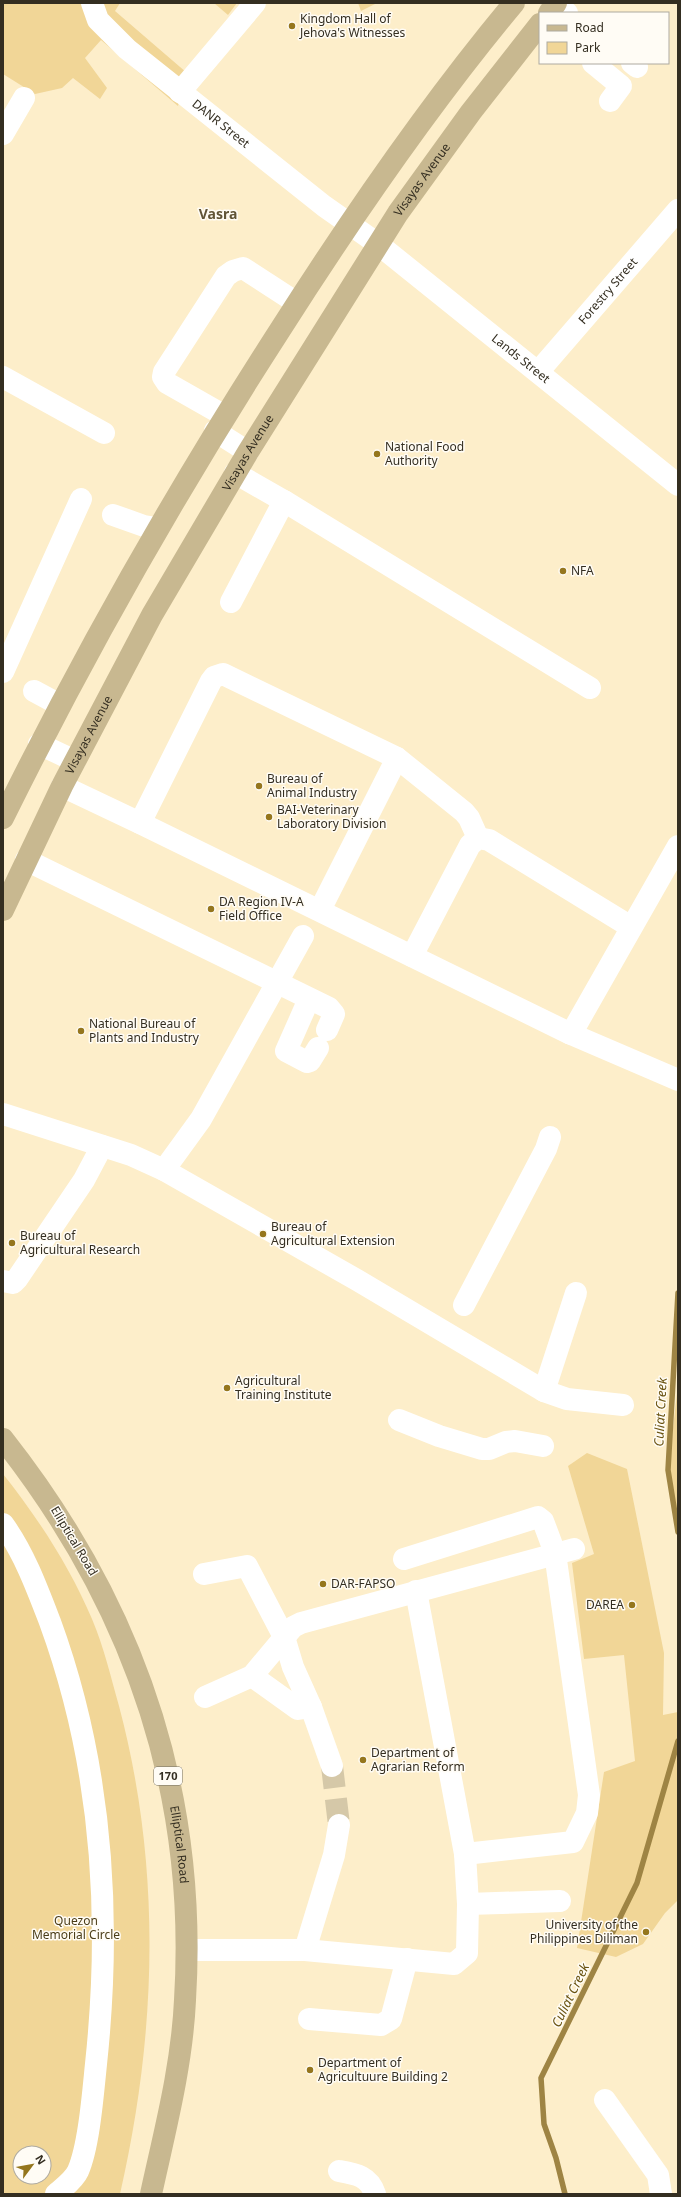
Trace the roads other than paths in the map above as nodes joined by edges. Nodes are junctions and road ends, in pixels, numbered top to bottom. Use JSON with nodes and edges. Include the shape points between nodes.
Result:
{"nodes":[{"id":1,"x":92,"y":3,"type":"edge"},
{"id":2,"x":255,"y":3,"type":"edge"},
{"id":3,"x":514,"y":3,"type":"edge"},
{"id":4,"x":539,"y":25,"type":"edge"},
{"id":5,"x":594,"y":64,"type":"edge"},
{"id":6,"x":180,"y":92,"type":"junction"},
{"id":7,"x":24,"y":98,"type":"dead end"},
{"id":8,"x":610,"y":101,"type":"dead end"},
{"id":9,"x":3,"y":134,"type":"edge"},
{"id":10,"x":678,"y":210,"type":"edge"},
{"id":11,"x":363,"y":234,"type":"junction"},
{"id":12,"x":297,"y":303,"type":"junction"},
{"id":13,"x":538,"y":372,"type":"junction"},
{"id":14,"x":3,"y":377,"type":"edge"},
{"id":15,"x":220,"y":424,"type":"junction"},
{"id":16,"x":104,"y":433,"type":"dead end"},
{"id":17,"x":248,"y":452,"type":"junction"},
{"id":18,"x":235,"y":473,"type":"junction"},
{"id":19,"x":677,"y":482,"type":"edge"},
{"id":20,"x":81,"y":499,"type":"dead end"},
{"id":21,"x":284,"y":501,"type":"junction"},
{"id":22,"x":113,"y":515,"type":"dead end"},
{"id":23,"x":157,"y":528,"type":"junction"},
{"id":24,"x":231,"y":602,"type":"dead end"},
{"id":25,"x":3,"y":672,"type":"edge"},
{"id":26,"x":590,"y":688,"type":"dead end"},
{"id":27,"x":34,"y":691,"type":"dead end"},
{"id":28,"x":60,"y":705,"type":"junction"},
{"id":29,"x":39,"y":744,"type":"junction"},
{"id":30,"x":397,"y":758,"type":"junction"},
{"id":31,"x":75,"y":761,"type":"junction"},
{"id":32,"x":62,"y":786,"type":"junction"},
{"id":33,"x":3,"y":818,"type":"edge"},
{"id":34,"x":140,"y":823,"type":"junction"},
{"id":35,"x":478,"y":838,"type":"junction"},
{"id":36,"x":678,"y":846,"type":"edge"},
{"id":37,"x":26,"y":860,"type":"junction"},
{"id":38,"x":3,"y":910,"type":"edge"},
{"id":39,"x":320,"y":910,"type":"junction"},
{"id":40,"x":631,"y":927,"type":"junction"},
{"id":41,"x":304,"y":936,"type":"dead end"},
{"id":42,"x":412,"y":956,"type":"junction"},
{"id":43,"x":276,"y":982,"type":"junction"},
{"id":44,"x":309,"y":999,"type":"junction"},
{"id":45,"x":571,"y":1034,"type":"junction"},
{"id":46,"x":678,"y":1080,"type":"edge"},
{"id":47,"x":3,"y":1114,"type":"edge"},
{"id":48,"x":550,"y":1137,"type":"dead end"},
{"id":49,"x":102,"y":1146,"type":"junction"},
{"id":50,"x":164,"y":1170,"type":"junction"},
{"id":51,"x":3,"y":1281,"type":"edge"},
{"id":52,"x":576,"y":1293,"type":"dead end"},
{"id":53,"x":464,"y":1305,"type":"dead end"},
{"id":54,"x":544,"y":1391,"type":"junction"},
{"id":55,"x":623,"y":1405,"type":"dead end"},
{"id":56,"x":399,"y":1420,"type":"dead end"},
{"id":57,"x":3,"y":1439,"type":"edge"},
{"id":58,"x":543,"y":1446,"type":"dead end"},
{"id":59,"x":3,"y":1524,"type":"edge"},
{"id":60,"x":565,"y":1551,"type":"junction"},
{"id":61,"x":404,"y":1559,"type":"dead end"},
{"id":62,"x":204,"y":1574,"type":"dead end"},
{"id":63,"x":416,"y":1591,"type":"junction"},
{"id":64,"x":284,"y":1637,"type":"junction"},
{"id":65,"x":252,"y":1676,"type":"junction"},
{"id":66,"x":205,"y":1697,"type":"dead end"},
{"id":67,"x":311,"y":1708,"type":"junction"},
{"id":68,"x":332,"y":1766,"type":"tunnel mouth"},
{"id":69,"x":339,"y":1825,"type":"tunnel mouth"},
{"id":70,"x":465,"y":1854,"type":"junction"},
{"id":71,"x":560,"y":1901,"type":"dead end"},
{"id":72,"x":468,"y":1904,"type":"junction"},
{"id":73,"x":187,"y":1950,"type":"junction"},
{"id":74,"x":304,"y":1950,"type":"junction"},
{"id":75,"x":407,"y":1959,"type":"junction"},
{"id":76,"x":309,"y":2019,"type":"dead end"},
{"id":77,"x":605,"y":2100,"type":"dead end"},
{"id":78,"x":339,"y":2171,"type":"dead end"},
{"id":79,"x":56,"y":2194,"type":"edge"},
{"id":80,"x":151,"y":2194,"type":"edge"},
{"id":81,"x":375,"y":2194,"type":"edge"},
{"id":82,"x":661,"y":2194,"type":"edge"}],
"edges":[{"from":1,"to":6,"type":"street","name":"DANR Street","via":[[98,20],[126,50]]},
{"from":2,"to":6,"type":"street"},
{"from":3,"to":11,"type":"main road","name":"Visayas Avenue","via":[[446,87]]},
{"from":4,"to":11,"type":"main road","name":"Visayas Avenue","via":[[435,161]]},
{"from":5,"to":8,"type":"street","via":[[621,86]]},
{"from":6,"to":11,"type":"street","name":"DANR Street"},
{"from":7,"to":9,"type":"street"},
{"from":10,"to":13,"type":"street","name":"Forestry Street"},
{"from":11,"to":12,"type":"main road","name":"Visayas Avenue"},
{"from":11,"to":13,"type":"street","name":"Lands Street"},
{"from":11,"to":17,"type":"main road","name":"Visayas Avenue"},
{"from":12,"to":15,"type":"main road","name":"Visayas Avenue"},
{"from":12,"to":15,"type":"street","via":[[243,268],[233,270],[226,276],[164,372],[163,377],[167,383]]},
{"from":13,"to":19,"type":"street","name":"Lands Street"},
{"from":14,"to":16,"type":"street"},
{"from":15,"to":17,"type":"street"},
{"from":15,"to":23,"type":"main road","name":"Visayas Avenue"},
{"from":17,"to":18,"type":"main road","name":"Visayas Avenue"},
{"from":18,"to":21,"type":"street"},
{"from":18,"to":31,"type":"main road","name":"Visayas Avenue","via":[[152,615]]},
{"from":20,"to":25,"type":"street"},
{"from":21,"to":24,"type":"street"},
{"from":21,"to":26,"type":"street"},
{"from":22,"to":23,"type":"street"},
{"from":23,"to":28,"type":"main road","name":"Visayas Avenue"},
{"from":27,"to":28,"type":"street"},
{"from":28,"to":29,"type":"main road","name":"Visayas Avenue"},
{"from":29,"to":31,"type":"street"},
{"from":29,"to":33,"type":"main road","name":"Visayas Avenue"},
{"from":30,"to":34,"type":"street","via":[[228,675],[219,674],[211,681]]},
{"from":30,"to":35,"type":"street","via":[[464,812]]},
{"from":30,"to":39,"type":"street"},
{"from":31,"to":32,"type":"main road","name":"Visayas Avenue"},
{"from":32,"to":34,"type":"street"},
{"from":32,"to":37,"type":"main road","name":"Visayas Avenue"},
{"from":34,"to":39,"type":"street"},
{"from":35,"to":40,"type":"street","via":[[488,840]]},
{"from":35,"to":42,"type":"street","via":[[470,845]]},
{"from":36,"to":40,"type":"street"},
{"from":37,"to":38,"type":"main road","name":"Visayas Avenue"},
{"from":37,"to":43,"type":"street"},
{"from":39,"to":42,"type":"street"},
{"from":40,"to":45,"type":"street"},
{"from":41,"to":43,"type":"street"},
{"from":42,"to":45,"type":"street"},
{"from":43,"to":44,"type":"street"},
{"from":43,"to":50,"type":"street","via":[[201,1119]]},
{"from":44,"to":44,"type":"street","via":[[286,1051],[307,1062],[310,1061],[334,1014],[333,1011]]},
{"from":45,"to":46,"type":"street"},
{"from":47,"to":49,"type":"street"},
{"from":48,"to":53,"type":"street"},
{"from":49,"to":50,"type":"street","via":[[131,1155]]},
{"from":49,"to":51,"type":"street","via":[[84,1180],[17,1279],[13,1284]]},
{"from":50,"to":54,"type":"street"},
{"from":52,"to":54,"type":"street"},
{"from":54,"to":55,"type":"street","via":[[567,1399]]},
{"from":56,"to":58,"type":"street","via":[[482,1449],[515,1441]]},
{"from":57,"to":73,"type":"main road","name":"Elliptical Road","number":"170","via":[[44,1493],[81,1551],[113,1612],[143,1687],[172,1792],[181,1846]]},
{"from":59,"to":79,"type":"street","via":[[36,1585],[68,1673],[84,1736],[99,1838],[103,1967],[94,2084],[85,2146],[78,2172]]},
{"from":60,"to":61,"type":"street","via":[[538,1518]]},
{"from":60,"to":63,"type":"street"},
{"from":60,"to":70,"type":"street","via":[[589,1795],[587,1813],[573,1842]]},
{"from":62,"to":64,"type":"street","via":[[247,1566]]},
{"from":63,"to":64,"type":"street","via":[[301,1623]]},
{"from":63,"to":70,"type":"street"},
{"from":64,"to":65,"type":"street"},
{"from":64,"to":67,"type":"street","via":[[293,1667]]},
{"from":65,"to":66,"type":"street"},
{"from":65,"to":67,"type":"street","via":[[298,1709]]},
{"from":67,"to":68,"type":"street"},
{"from":69,"to":74,"type":"street","via":[[334,1855]]},
{"from":70,"to":72,"type":"street"},
{"from":71,"to":72,"type":"street"},
{"from":72,"to":75,"type":"street","via":[[468,1948],[464,1956],[451,1964]]},
{"from":73,"to":74,"type":"street"},
{"from":73,"to":80,"type":"main road","name":"Elliptical Road","number":"170","via":[[180,2051],[172,2102]]},
{"from":74,"to":75,"type":"street"},
{"from":75,"to":76,"type":"street","via":[[391,2019],[387,2022],[381,2025]]},
{"from":77,"to":82,"type":"street","via":[[658,2175]]},
{"from":78,"to":81,"type":"street","via":[[358,2174],[367,2179]]}]}
